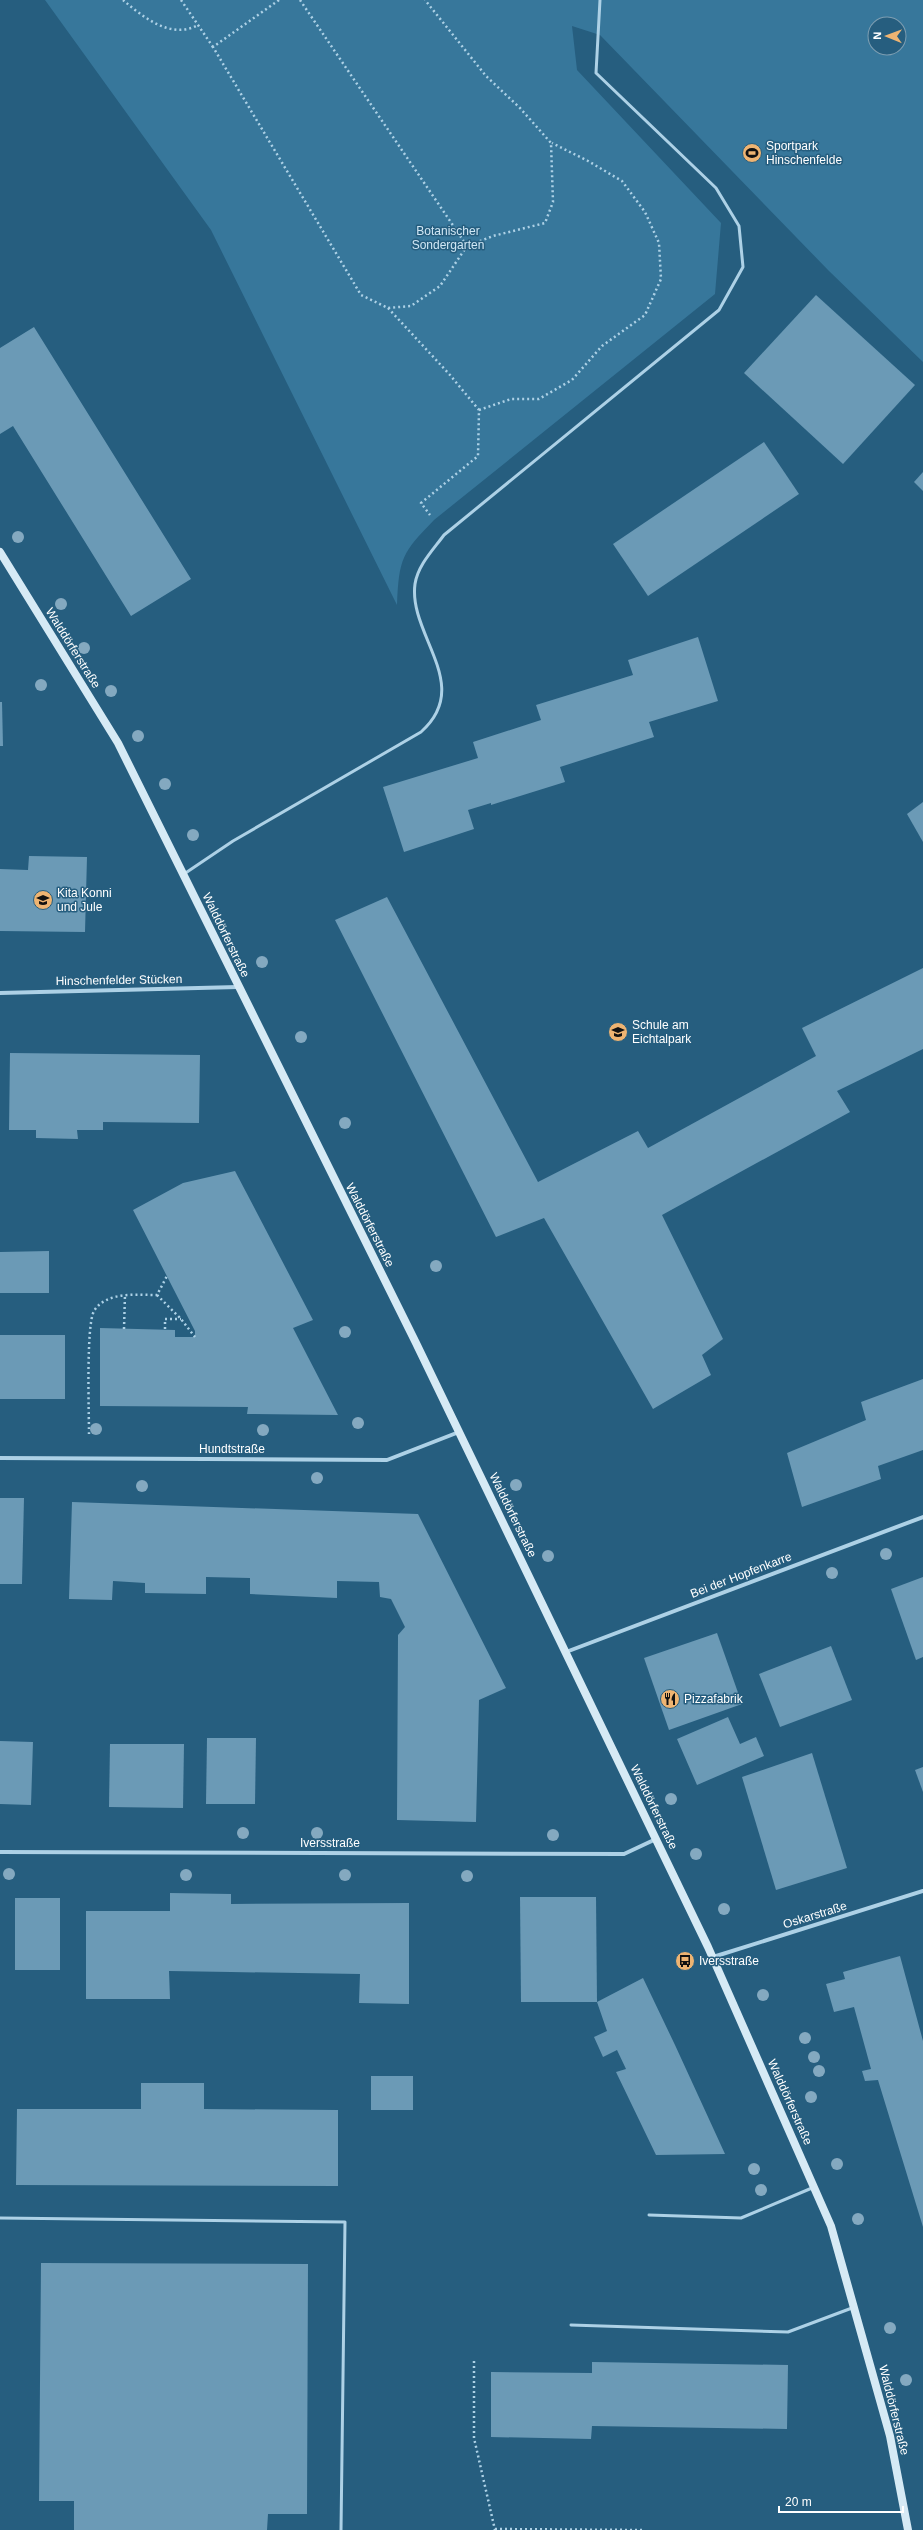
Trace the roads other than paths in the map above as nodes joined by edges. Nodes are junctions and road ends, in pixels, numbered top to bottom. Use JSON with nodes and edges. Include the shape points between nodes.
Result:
{"nodes":[{"id":1,"x":600,"y":0,"type":"edge"},
{"id":2,"x":0,"y":552,"type":"edge"},
{"id":3,"x":184,"y":874,"type":"junction"},
{"id":4,"x":238,"y":987,"type":"junction"},
{"id":5,"x":0,"y":993,"type":"edge"},
{"id":6,"x":459,"y":1432,"type":"junction"},
{"id":7,"x":0,"y":1458,"type":"edge"},
{"id":8,"x":923,"y":1517,"type":"edge"},
{"id":9,"x":566,"y":1652,"type":"junction"},
{"id":10,"x":656,"y":1839,"type":"junction"},
{"id":11,"x":0,"y":1852,"type":"edge"},
{"id":12,"x":923,"y":1891,"type":"edge"},
{"id":13,"x":712,"y":1957,"type":"junction"},
{"id":14,"x":814,"y":2187,"type":"junction"},
{"id":15,"x":649,"y":2215,"type":"dead end"},
{"id":16,"x":0,"y":2218,"type":"edge"},
{"id":17,"x":854,"y":2307,"type":"junction"},
{"id":18,"x":571,"y":2325,"type":"dead end"},
{"id":19,"x":341,"y":2530,"type":"edge"},
{"id":20,"x":908,"y":2530,"type":"edge"}],
"edges":[{"from":1,"to":3,"type":"lane","via":[[596,72],[716,188],[739,226],[742,267],[719,310],[444,535],[424,561],[415,585],[415,597],[439,675],[442,695],[439,710],[431,723],[421,732],[233,841]]},
{"from":2,"to":3,"type":"street","name":"Walddörferstraße","via":[[118,743]]},
{"from":3,"to":4,"type":"street","name":"Walddörferstraße"},
{"from":4,"to":5,"type":"street","name":"Hinschenfelder Stücken"},
{"from":4,"to":6,"type":"street","name":"Walddörferstraße"},
{"from":6,"to":7,"type":"street","name":"Hundtstraße","via":[[388,1460]]},
{"from":6,"to":9,"type":"street","name":"Walddörferstraße"},
{"from":8,"to":9,"type":"street","name":"Bei der Hopfenkarre"},
{"from":9,"to":10,"type":"street","name":"Walddörferstraße"},
{"from":10,"to":11,"type":"street","name":"Iversstraße","via":[[624,1854]]},
{"from":10,"to":13,"type":"street","name":"Walddörferstraße"},
{"from":12,"to":13,"type":"street","name":"Oskarstraße"},
{"from":13,"to":14,"type":"street","name":"Walddörferstraße"},
{"from":14,"to":15,"type":"lane","via":[[741,2218]]},
{"from":14,"to":17,"type":"street","name":"Walddörferstraße","via":[[831,2226]]},
{"from":16,"to":19,"type":"lane","via":[[345,2222]]},
{"from":17,"to":18,"type":"lane","via":[[788,2332]]},
{"from":17,"to":20,"type":"street","name":"Walddörferstraße","via":[[890,2436]]}]}
